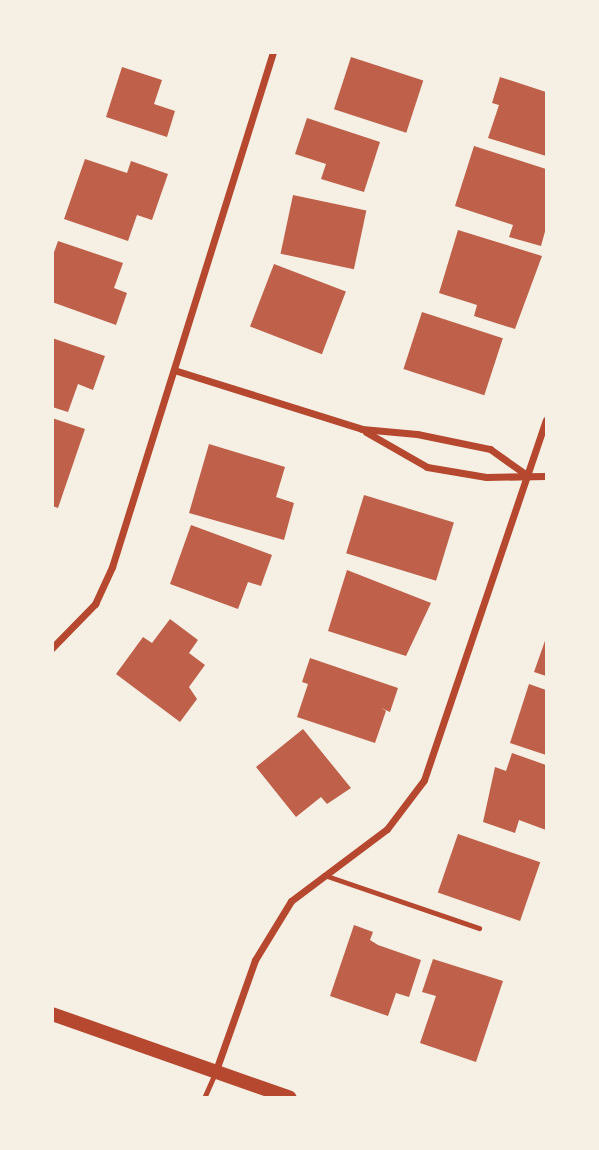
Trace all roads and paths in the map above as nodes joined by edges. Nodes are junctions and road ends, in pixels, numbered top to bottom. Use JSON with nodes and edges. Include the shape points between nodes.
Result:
{"nodes":[{"id":1,"x":273,"y":52,"type":"edge"},
{"id":2,"x":174,"y":370,"type":"junction"},
{"id":3,"x":547,"y":420,"type":"edge"},
{"id":4,"x":362,"y":429,"type":"junction"},
{"id":5,"x":528,"y":476,"type":"junction"},
{"id":6,"x":547,"y":476,"type":"edge"},
{"id":7,"x":52,"y":648,"type":"edge"},
{"id":8,"x":324,"y":875,"type":"junction"},
{"id":9,"x":478,"y":928,"type":"dead end"},
{"id":10,"x":52,"y":1014,"type":"edge"},
{"id":11,"x":215,"y":1073,"type":"junction"},
{"id":12,"x":204,"y":1097,"type":"edge"},
{"id":13,"x":290,"y":1097,"type":"edge"}],
"edges":[{"from":1,"to":2,"type":"street"},
{"from":2,"to":4,"type":"street"},
{"from":2,"to":7,"type":"street","via":[[112,567],[95,604]]},
{"from":3,"to":5,"type":"street"},
{"from":4,"to":5,"type":"street","via":[[417,434],[490,449]]},
{"from":4,"to":5,"type":"street","via":[[428,467],[486,477]]},
{"from":5,"to":6,"type":"street"},
{"from":5,"to":8,"type":"street","via":[[424,780],[387,829]]},
{"from":8,"to":9,"type":"lane"},
{"from":8,"to":11,"type":"street","via":[[291,901],[255,960]]},
{"from":10,"to":11,"type":"main road"},
{"from":11,"to":12,"type":"lane"},
{"from":11,"to":13,"type":"main road"}]}
